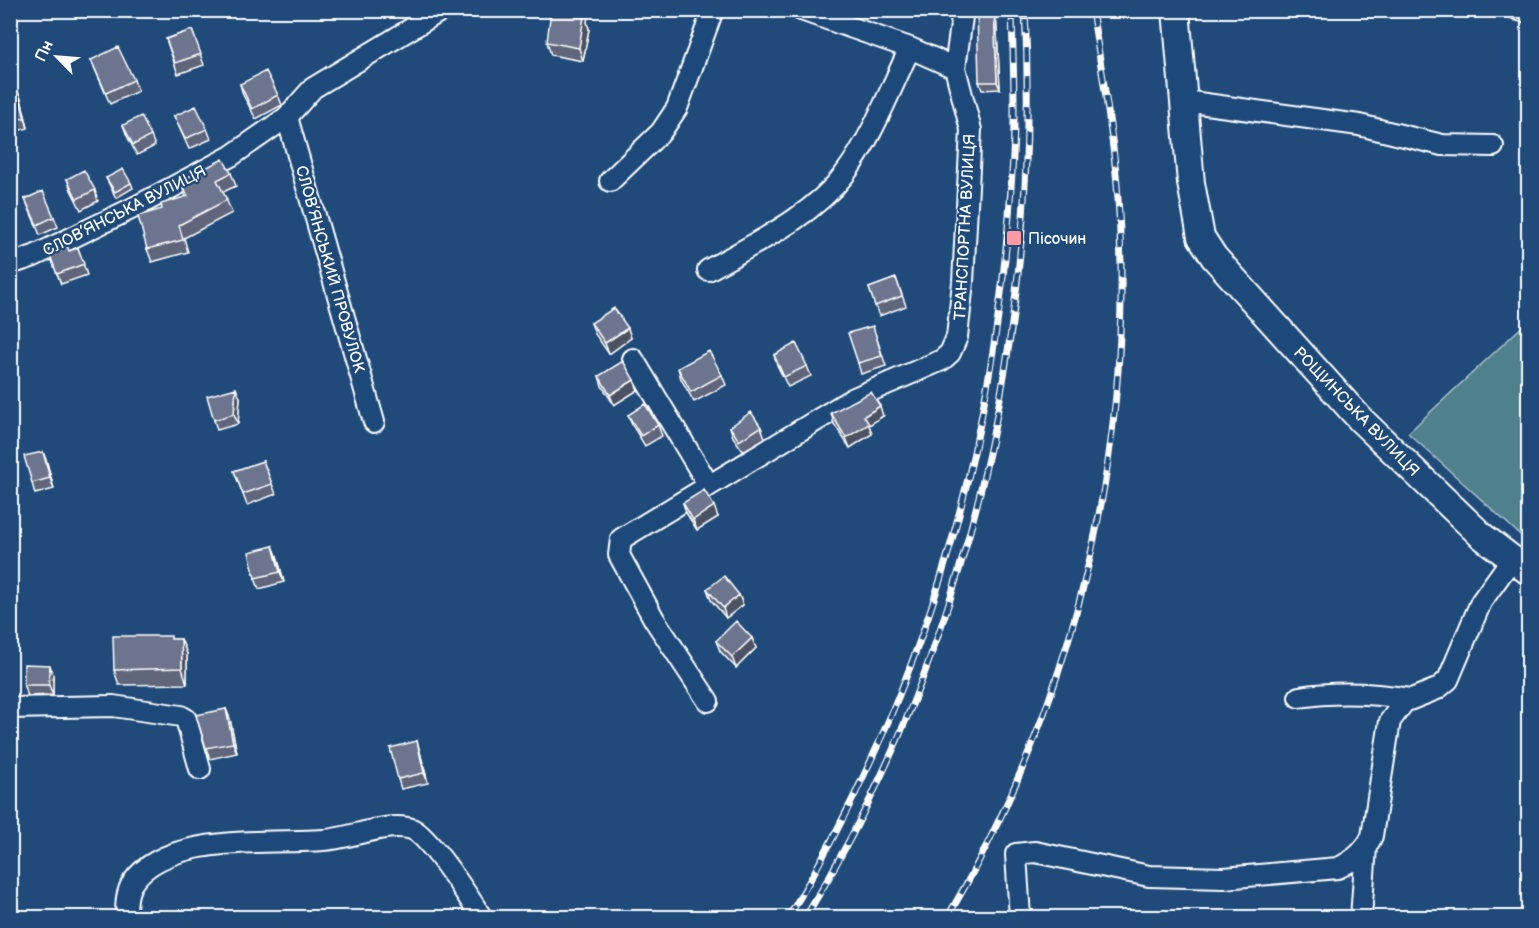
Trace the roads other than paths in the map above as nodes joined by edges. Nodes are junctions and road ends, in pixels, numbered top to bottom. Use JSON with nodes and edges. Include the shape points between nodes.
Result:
{"nodes":[{"id":1,"x":442,"y":10,"type":"edge"},
{"id":2,"x":713,"y":10,"type":"edge"},
{"id":3,"x":801,"y":10,"type":"edge"},
{"id":4,"x":963,"y":10,"type":"edge"},
{"id":5,"x":1176,"y":10,"type":"edge"},
{"id":6,"x":1519,"y":10,"type":"edge"},
{"id":7,"x":1528,"y":12,"type":"edge"},
{"id":8,"x":910,"y":48,"type":"junction"},
{"id":9,"x":955,"y":68,"type":"junction"},
{"id":10,"x":1184,"y":101,"type":"junction"},
{"id":11,"x":287,"y":117,"type":"junction"},
{"id":12,"x":1493,"y":146,"type":"dead end"},
{"id":13,"x":610,"y":181,"type":"dead end"},
{"id":14,"x":10,"y":264,"type":"edge"},
{"id":15,"x":708,"y":270,"type":"dead end"},
{"id":16,"x":633,"y":359,"type":"dead end"},
{"id":17,"x":374,"y":422,"type":"dead end"},
{"id":18,"x":708,"y":484,"type":"junction"},
{"id":19,"x":1520,"y":565,"type":"edge"},
{"id":20,"x":1299,"y":697,"type":"dead end"},
{"id":21,"x":1411,"y":699,"type":"junction"},
{"id":22,"x":708,"y":701,"type":"dead end"},
{"id":23,"x":10,"y":708,"type":"edge"},
{"id":24,"x":200,"y":769,"type":"dead end"},
{"id":25,"x":1366,"y":847,"type":"junction"},
{"id":26,"x":126,"y":918,"type":"edge"},
{"id":27,"x":482,"y":918,"type":"edge"},
{"id":28,"x":1020,"y":918,"type":"edge"},
{"id":29,"x":1361,"y":918,"type":"edge"}],
"edges":[{"from":1,"to":11,"type":"street","name":"СЛОВ’ЯНСЬКА ВУЛИЦЯ","via":[[313,88]]},
{"from":2,"to":13,"type":"street","via":[[677,108],[661,132]]},
{"from":3,"to":8,"type":"street"},
{"from":4,"to":9,"type":"street","name":"ТРАНСПОРТНА ВУЛИЦЯ"},
{"from":5,"to":10,"type":"street"},
{"from":6,"to":7,"type":"street"},
{"from":8,"to":9,"type":"street"},
{"from":8,"to":15,"type":"street","via":[[865,142],[843,176],[781,229]]},
{"from":9,"to":18,"type":"street","name":"ТРАНСПОРТНА ВУЛИЦЯ","via":[[971,130],[957,337],[950,353],[852,399]]},
{"from":10,"to":12,"type":"street","via":[[1359,125],[1442,146]]},
{"from":10,"to":19,"type":"street","name":"РОЩИНСЬКА ВУЛИЦЯ","via":[[1191,183],[1201,237],[1214,257],[1360,420],[1474,529]]},
{"from":11,"to":14,"type":"street","name":"СЛОВ’ЯНСЬКА ВУЛИЦЯ","via":[[231,156],[192,177]]},
{"from":11,"to":17,"type":"street","name":"СЛОВ’ЯНСЬКИЙ ПРОВУЛОК"},
{"from":16,"to":18,"type":"street"},
{"from":18,"to":22,"type":"street","via":[[625,535],[619,549],[654,619]]},
{"from":19,"to":21,"type":"street","via":[[1481,602],[1452,674],[1437,688]]},
{"from":20,"to":21,"type":"street","via":[[1321,693]]},
{"from":21,"to":25,"type":"street","via":[[1390,721],[1376,820]]},
{"from":23,"to":24,"type":"street","via":[[113,706],[181,716],[186,719]]},
{"from":25,"to":28,"type":"street","via":[[1338,868],[1224,878],[1149,876],[1035,852],[1016,854]]},
{"from":25,"to":29,"type":"street"},
{"from":26,"to":27,"type":"street","via":[[132,883],[156,862],[183,852],[262,840],[323,840],[399,826],[422,835]]}]}
